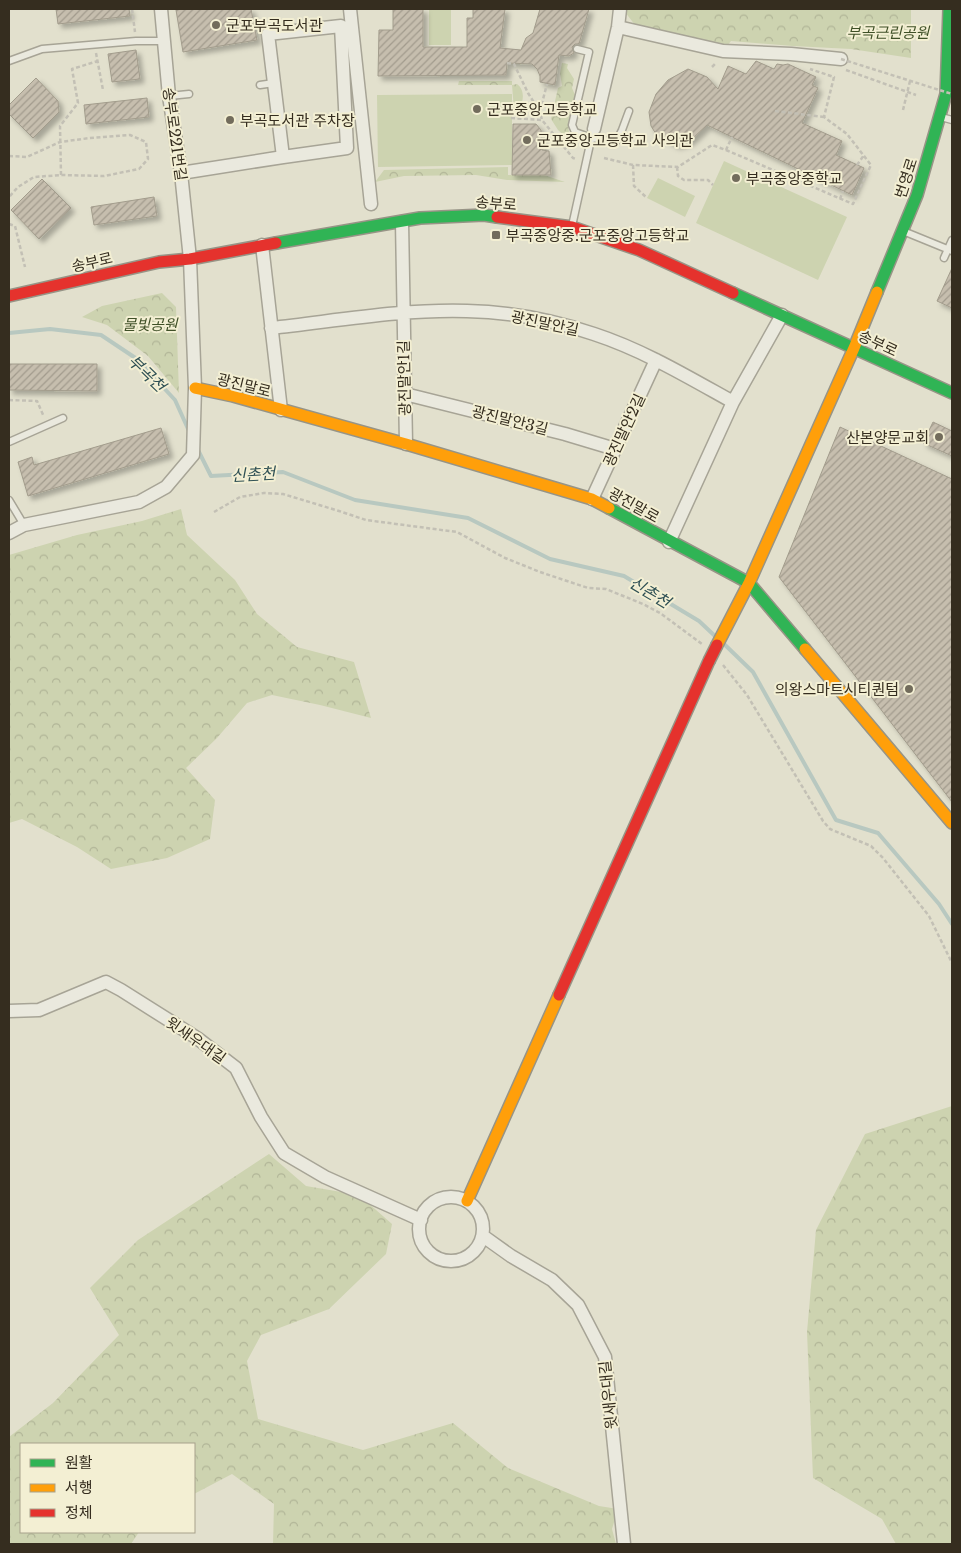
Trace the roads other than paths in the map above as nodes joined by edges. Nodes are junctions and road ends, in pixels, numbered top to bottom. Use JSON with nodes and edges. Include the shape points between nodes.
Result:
{"nodes":[{"id":1,"x":161,"y":9,"type":"edge"},
{"id":2,"x":350,"y":9,"type":"edge"},
{"id":3,"x":620,"y":9,"type":"edge"},
{"id":4,"x":950,"y":9,"type":"edge"},
{"id":5,"x":618,"y":27,"type":"junction"},
{"id":6,"x":165,"y":41,"type":"junction"},
{"id":7,"x":577,"y":49,"type":"dead end"},
{"id":8,"x":9,"y":61,"type":"edge"},
{"id":9,"x":842,"y":64,"type":"road end"},
{"id":10,"x":274,"y":83,"type":"junction"},
{"id":11,"x":260,"y":85,"type":"dead end"},
{"id":12,"x":190,"y":94,"type":"dead end"},
{"id":13,"x":169,"y":96,"type":"junction"},
{"id":14,"x":629,"y":111,"type":"dead end"},
{"id":15,"x":940,"y":116,"type":"junction"},
{"id":16,"x":952,"y":120,"type":"edge"},
{"id":17,"x":593,"y":134,"type":"junction"},
{"id":18,"x":283,"y":156,"type":"junction"},
{"id":19,"x":181,"y":174,"type":"junction"},
{"id":20,"x":371,"y":204,"type":"dead end"},
{"id":21,"x":402,"y":222,"type":"junction"},
{"id":22,"x":572,"y":227,"type":"junction"},
{"id":23,"x":903,"y":231,"type":"junction"},
{"id":24,"x":952,"y":240,"type":"edge"},
{"id":25,"x":262,"y":245,"type":"junction"},
{"id":26,"x":950,"y":250,"type":"edge"},
{"id":27,"x":944,"y":258,"type":"dead end"},
{"id":28,"x":190,"y":259,"type":"junction"},
{"id":29,"x":9,"y":296,"type":"edge"},
{"id":30,"x":403,"y":313,"type":"junction"},
{"id":31,"x":782,"y":315,"type":"junction"},
{"id":32,"x":271,"y":328,"type":"junction"},
{"id":33,"x":854,"y":348,"type":"junction"},
{"id":34,"x":656,"y":360,"type":"junction"},
{"id":35,"x":195,"y":388,"type":"junction"},
{"id":36,"x":405,"y":394,"type":"junction"},
{"id":37,"x":952,"y":394,"type":"edge"},
{"id":38,"x":733,"y":402,"type":"junction"},
{"id":39,"x":280,"y":410,"type":"junction"},
{"id":40,"x":63,"y":418,"type":"dead end"},
{"id":41,"x":9,"y":442,"type":"edge"},
{"id":42,"x":406,"y":444,"type":"junction"},
{"id":43,"x":615,"y":449,"type":"junction"},
{"id":44,"x":592,"y":499,"type":"junction"},
{"id":45,"x":9,"y":500,"type":"edge"},
{"id":46,"x":24,"y":525,"type":"junction"},
{"id":47,"x":9,"y":533,"type":"edge"},
{"id":48,"x":670,"y":542,"type":"junction"},
{"id":49,"x":749,"y":583,"type":"junction"},
{"id":50,"x":952,"y":823,"type":"edge"},
{"id":51,"x":9,"y":1011,"type":"edge"},
{"id":52,"x":467,"y":1201,"type":"junction"},
{"id":53,"x":421,"y":1220,"type":"junction"},
{"id":54,"x":483,"y":1236,"type":"junction"},
{"id":55,"x":476,"y":1250,"type":"junction"},
{"id":56,"x":511,"y":1256,"type":"junction"},
{"id":57,"x":624,"y":1544,"type":"edge"}],
"edges":[{"from":1,"to":6,"type":"street","name":"송부로221번길"},
{"from":2,"to":20,"type":"street"},
{"from":3,"to":5,"type":"street"},
{"from":4,"to":15,"type":"street","name":"번영로","via":[[946,94]]},
{"from":5,"to":9,"type":"street","via":[[722,51],[791,54]]},
{"from":5,"to":17,"type":"street"},
{"from":6,"to":8,"type":"lane","via":[[42,49]]},
{"from":6,"to":13,"type":"street","name":"송부로221번길"},
{"from":7,"to":17,"type":"lane","via":[[589,52],[572,125],[575,132]]},
{"from":10,"to":11,"type":"lane"},
{"from":10,"to":18,"type":"street"},
{"from":10,"to":18,"type":"street","via":[[268,34],[341,26],[347,148]]},
{"from":12,"to":13,"type":"lane"},
{"from":13,"to":19,"type":"street","name":"송부로221번길"},
{"from":14,"to":17,"type":"lane","via":[[616,142]]},
{"from":15,"to":16,"type":"lane"},
{"from":15,"to":23,"type":"street","name":"번영로"},
{"from":17,"to":22,"type":"lane"},
{"from":18,"to":19,"type":"street"},
{"from":19,"to":28,"type":"street","name":"송부로221번길"},
{"from":21,"to":22,"type":"street","name":"송부로","via":[[484,215]]},
{"from":21,"to":25,"type":"street","name":"송부로"},
{"from":21,"to":30,"type":"street","name":"광진말안1길"},
{"from":22,"to":31,"type":"street","name":"송부로","via":[[639,250]]},
{"from":23,"to":26,"type":"lane"},
{"from":23,"to":33,"type":"street","name":"번영로"},
{"from":24,"to":26,"type":"lane"},
{"from":25,"to":28,"type":"street","name":"송부로"},
{"from":25,"to":32,"type":"street"},
{"from":26,"to":27,"type":"lane"},
{"from":28,"to":29,"type":"street","name":"송부로","via":[[159,262]]},
{"from":28,"to":35,"type":"street","name":"송부로221번길"},
{"from":30,"to":32,"type":"street","name":"광진말안길"},
{"from":30,"to":34,"type":"street","name":"광진말안길","via":[[468,311],[525,316],[594,334]]},
{"from":30,"to":36,"type":"street","name":"광진말안1길"},
{"from":31,"to":33,"type":"street","name":"송부로"},
{"from":31,"to":38,"type":"street"},
{"from":32,"to":39,"type":"street"},
{"from":33,"to":37,"type":"street","name":"송부로"},
{"from":33,"to":49,"type":"street","name":"번영로"},
{"from":34,"to":38,"type":"street","name":"광진말안길"},
{"from":34,"to":43,"type":"street","name":"광진말안2길"},
{"from":35,"to":39,"type":"street","name":"광진말로"},
{"from":35,"to":46,"type":"street","name":"송부로221번길","via":[[194,455],[166,487],[139,502]]},
{"from":36,"to":42,"type":"street","name":"광진말안1길"},
{"from":36,"to":43,"type":"street","name":"광진말안3길"},
{"from":38,"to":48,"type":"street"},
{"from":39,"to":42,"type":"street","name":"광진말로"},
{"from":40,"to":41,"type":"lane"},
{"from":42,"to":44,"type":"street","name":"광진말로"},
{"from":43,"to":44,"type":"street","name":"광진말안2길"},
{"from":44,"to":48,"type":"street","name":"광진말로"},
{"from":45,"to":46,"type":"lane"},
{"from":46,"to":47,"type":"street"},
{"from":48,"to":49,"type":"street","name":"광진말로"},
{"from":49,"to":50,"type":"street","name":"광진말로"},
{"from":49,"to":52,"type":"street","name":"번영로","bridge":true,"via":[[709,661]]},
{"from":51,"to":53,"type":"street","name":"윗새우대길","via":[[39,1010],[106,982],[197,1038],[236,1068],[284,1153],[325,1177]]},
{"from":52,"to":53,"type":"street","via":[[457,1198],[437,1201],[428,1207]]},
{"from":52,"to":54,"type":"street","via":[[481,1216]]},
{"from":53,"to":55,"type":"street","via":[[420,1236],[424,1246],[440,1260],[462,1260]]},
{"from":54,"to":55,"type":"street"},
{"from":54,"to":56,"type":"street","name":"윗새우대길"},
{"from":55,"to":56,"type":"street"},
{"from":56,"to":57,"type":"street","name":"윗새우대길","via":[[552,1280],[578,1305],[605,1357]]}]}
